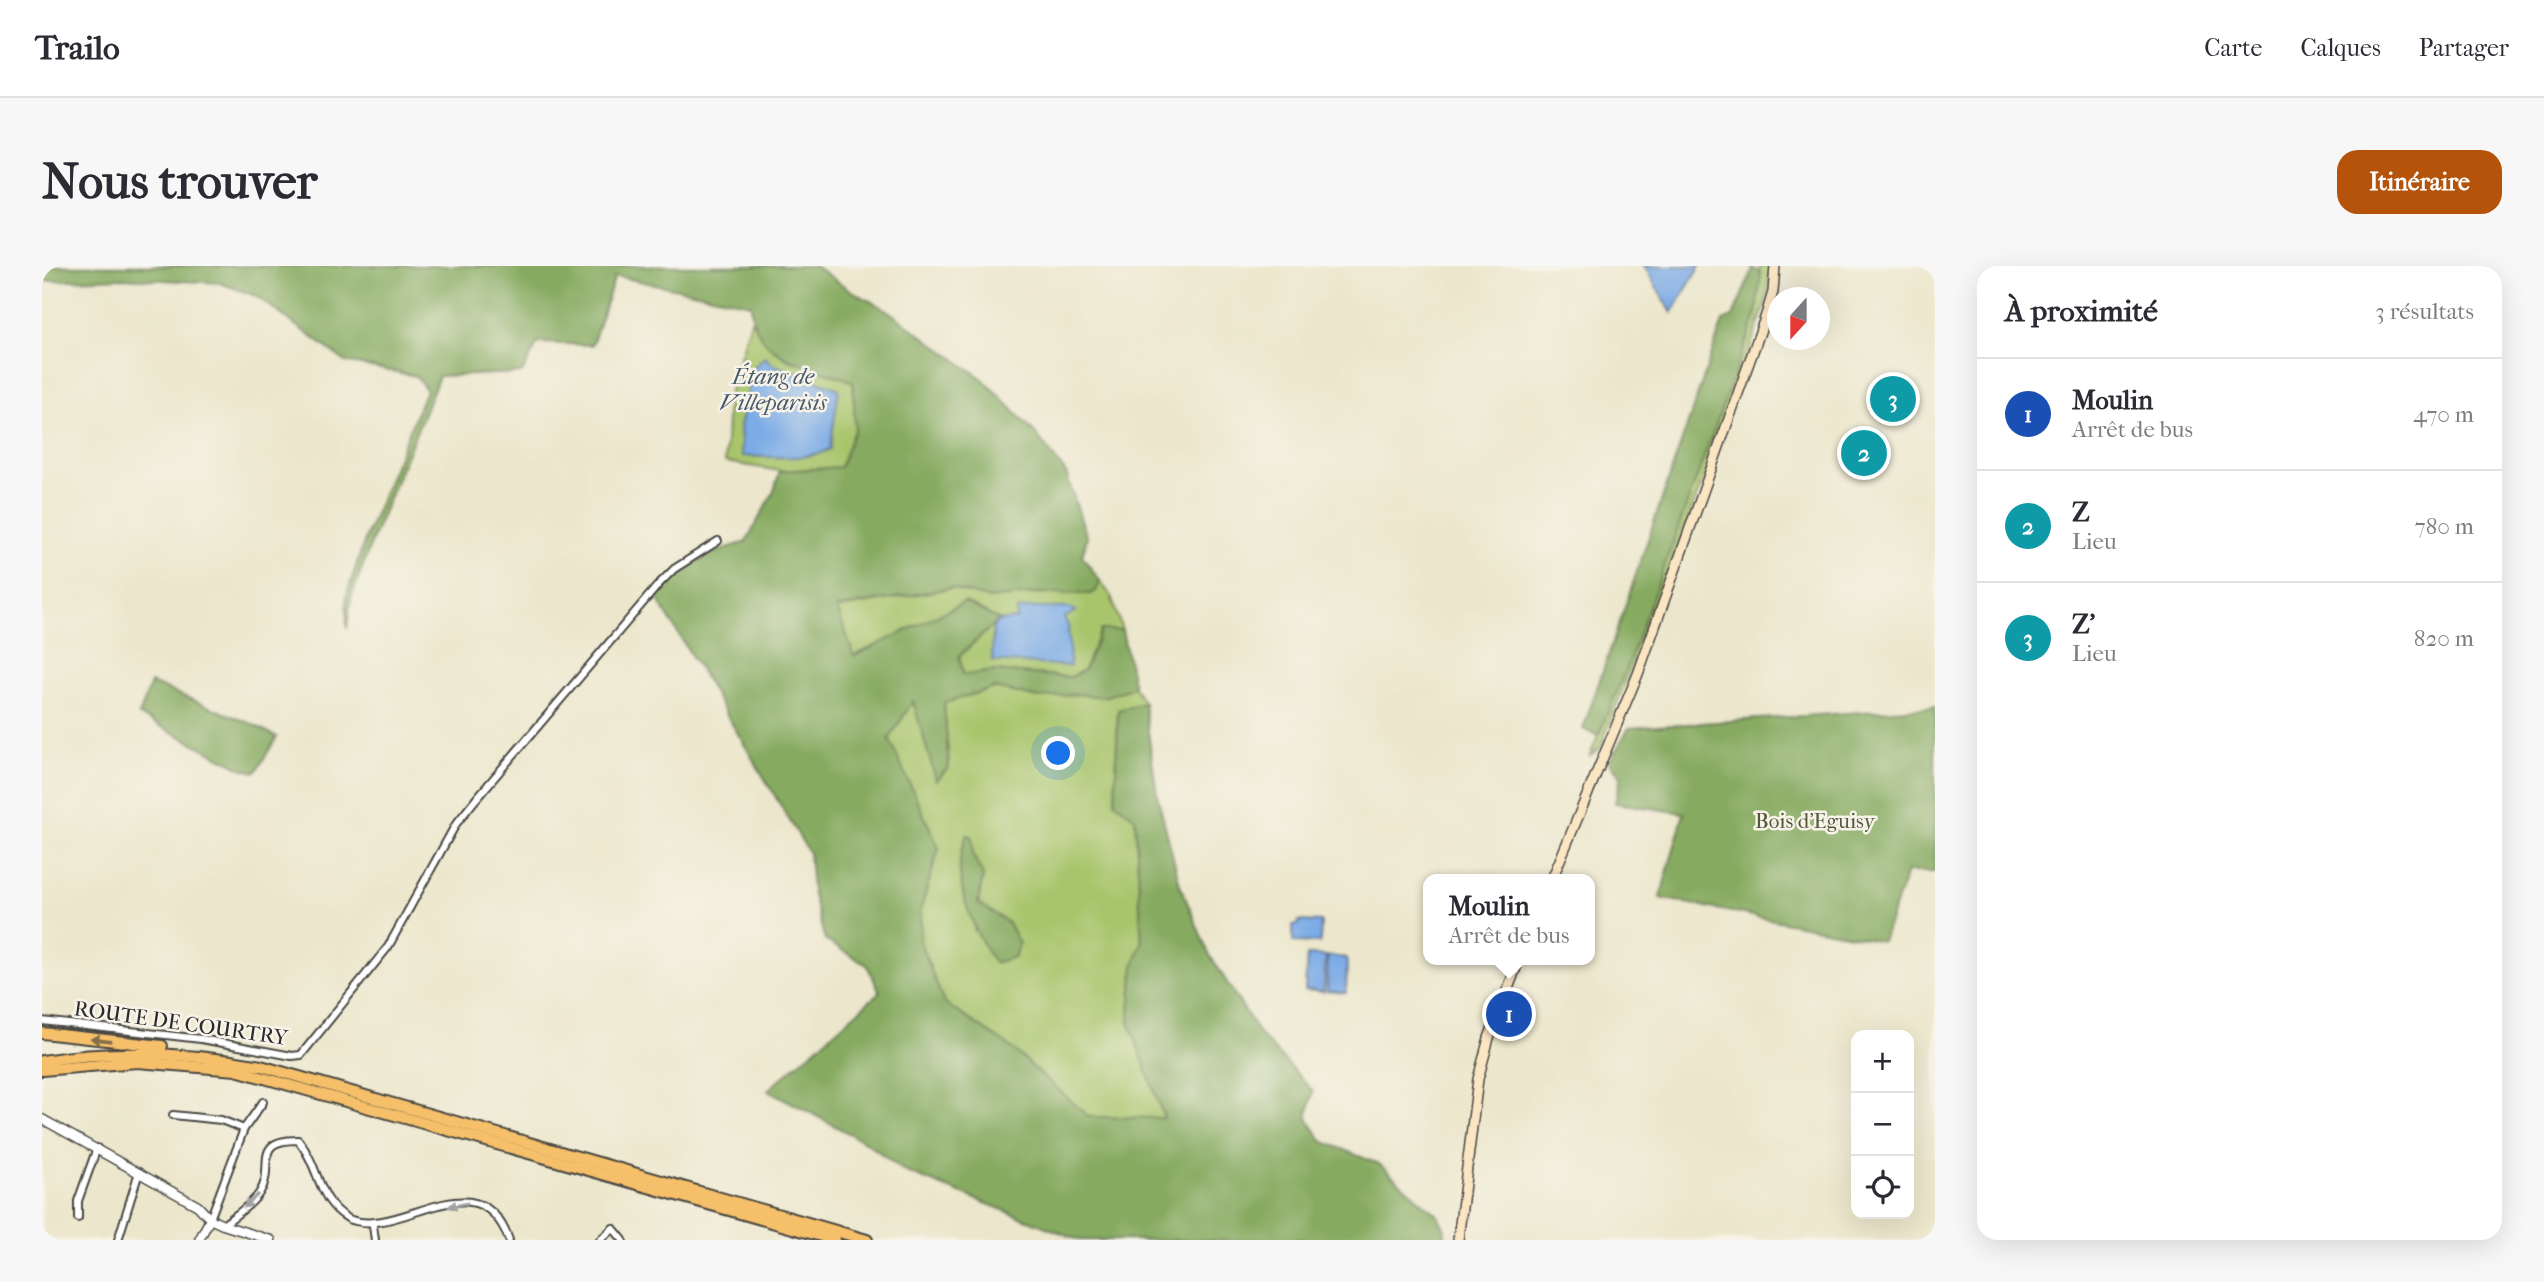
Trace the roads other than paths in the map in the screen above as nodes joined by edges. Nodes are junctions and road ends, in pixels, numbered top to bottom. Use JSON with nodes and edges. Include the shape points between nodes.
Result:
{"nodes":[{"id":1,"x":1775,"y":266,"type":"edge"},
{"id":2,"x":718,"y":541,"type":"dead end"},
{"id":3,"x":1554,"y":874,"type":"edge"},
{"id":4,"x":1517,"y":965,"type":"edge"},
{"id":5,"x":42,"y":1021,"type":"edge"},
{"id":6,"x":42,"y":1033,"type":"edge"},
{"id":7,"x":216,"y":1058,"type":"junction"},
{"id":8,"x":42,"y":1060,"type":"edge"},
{"id":9,"x":42,"y":1070,"type":"edge"},
{"id":10,"x":263,"y":1102,"type":"dead end"},
{"id":11,"x":173,"y":1115,"type":"dead end"},
{"id":12,"x":42,"y":1119,"type":"edge"},
{"id":13,"x":244,"y":1129,"type":"junction"},
{"id":14,"x":97,"y":1148,"type":"junction"},
{"id":15,"x":139,"y":1172,"type":"junction"},
{"id":16,"x":78,"y":1218,"type":"dead end"},
{"id":17,"x":210,"y":1219,"type":"junction"},
{"id":18,"x":223,"y":1225,"type":"junction"},
{"id":19,"x":373,"y":1226,"type":"junction"},
{"id":20,"x":118,"y":1240,"type":"edge"},
{"id":21,"x":199,"y":1240,"type":"edge"},
{"id":22,"x":271,"y":1240,"type":"edge"},
{"id":23,"x":375,"y":1240,"type":"edge"},
{"id":24,"x":510,"y":1240,"type":"edge"},
{"id":25,"x":600,"y":1240,"type":"edge"},
{"id":26,"x":623,"y":1240,"type":"edge"},
{"id":27,"x":835,"y":1240,"type":"edge"},
{"id":28,"x":867,"y":1240,"type":"edge"},
{"id":29,"x":1458,"y":1240,"type":"edge"}],
"edges":[{"from":1,"to":3,"type":"main road","via":[[1766,316],[1638,674]]},
{"from":2,"to":5,"type":"street","name":"ROUTE DE COURTRY","via":[[659,584],[456,824],[388,947],[297,1056],[201,1039]]},
{"from":4,"to":29,"type":"main road","via":[[1478,1079]]},
{"from":7,"to":6,"type":"highway","one_way":true,"via":[[197,1050]]},
{"from":7,"to":8,"type":"highway","via":[[126,1052]]},
{"from":7,"to":28,"type":"highway","via":[[294,1074]]},
{"from":9,"to":27,"type":"highway","via":[[150,1062],[236,1070]]},
{"from":10,"to":13,"type":"street"},
{"from":11,"to":13,"type":"street","via":[[222,1120]]},
{"from":12,"to":14,"type":"street"},
{"from":13,"to":17,"type":"street"},
{"from":14,"to":15,"type":"street"},
{"from":14,"to":16,"type":"street","via":[[78,1201]]},
{"from":15,"to":17,"type":"street","via":[[198,1206]]},
{"from":15,"to":20,"type":"street"},
{"from":17,"to":18,"type":"street"},
{"from":17,"to":21,"type":"street"},
{"from":19,"to":18,"type":"street","one_way":true,"via":[[352,1221],[330,1207],[310,1155],[299,1140],[281,1140],[268,1150],[264,1163],[267,1180],[259,1195]]},
{"from":18,"to":22,"type":"street"},
{"from":19,"to":23,"type":"street"},
{"from":24,"to":19,"type":"street","one_way":true,"via":[[494,1212],[471,1202]]},
{"from":25,"to":26,"type":"street","via":[[613,1228]]}]}
